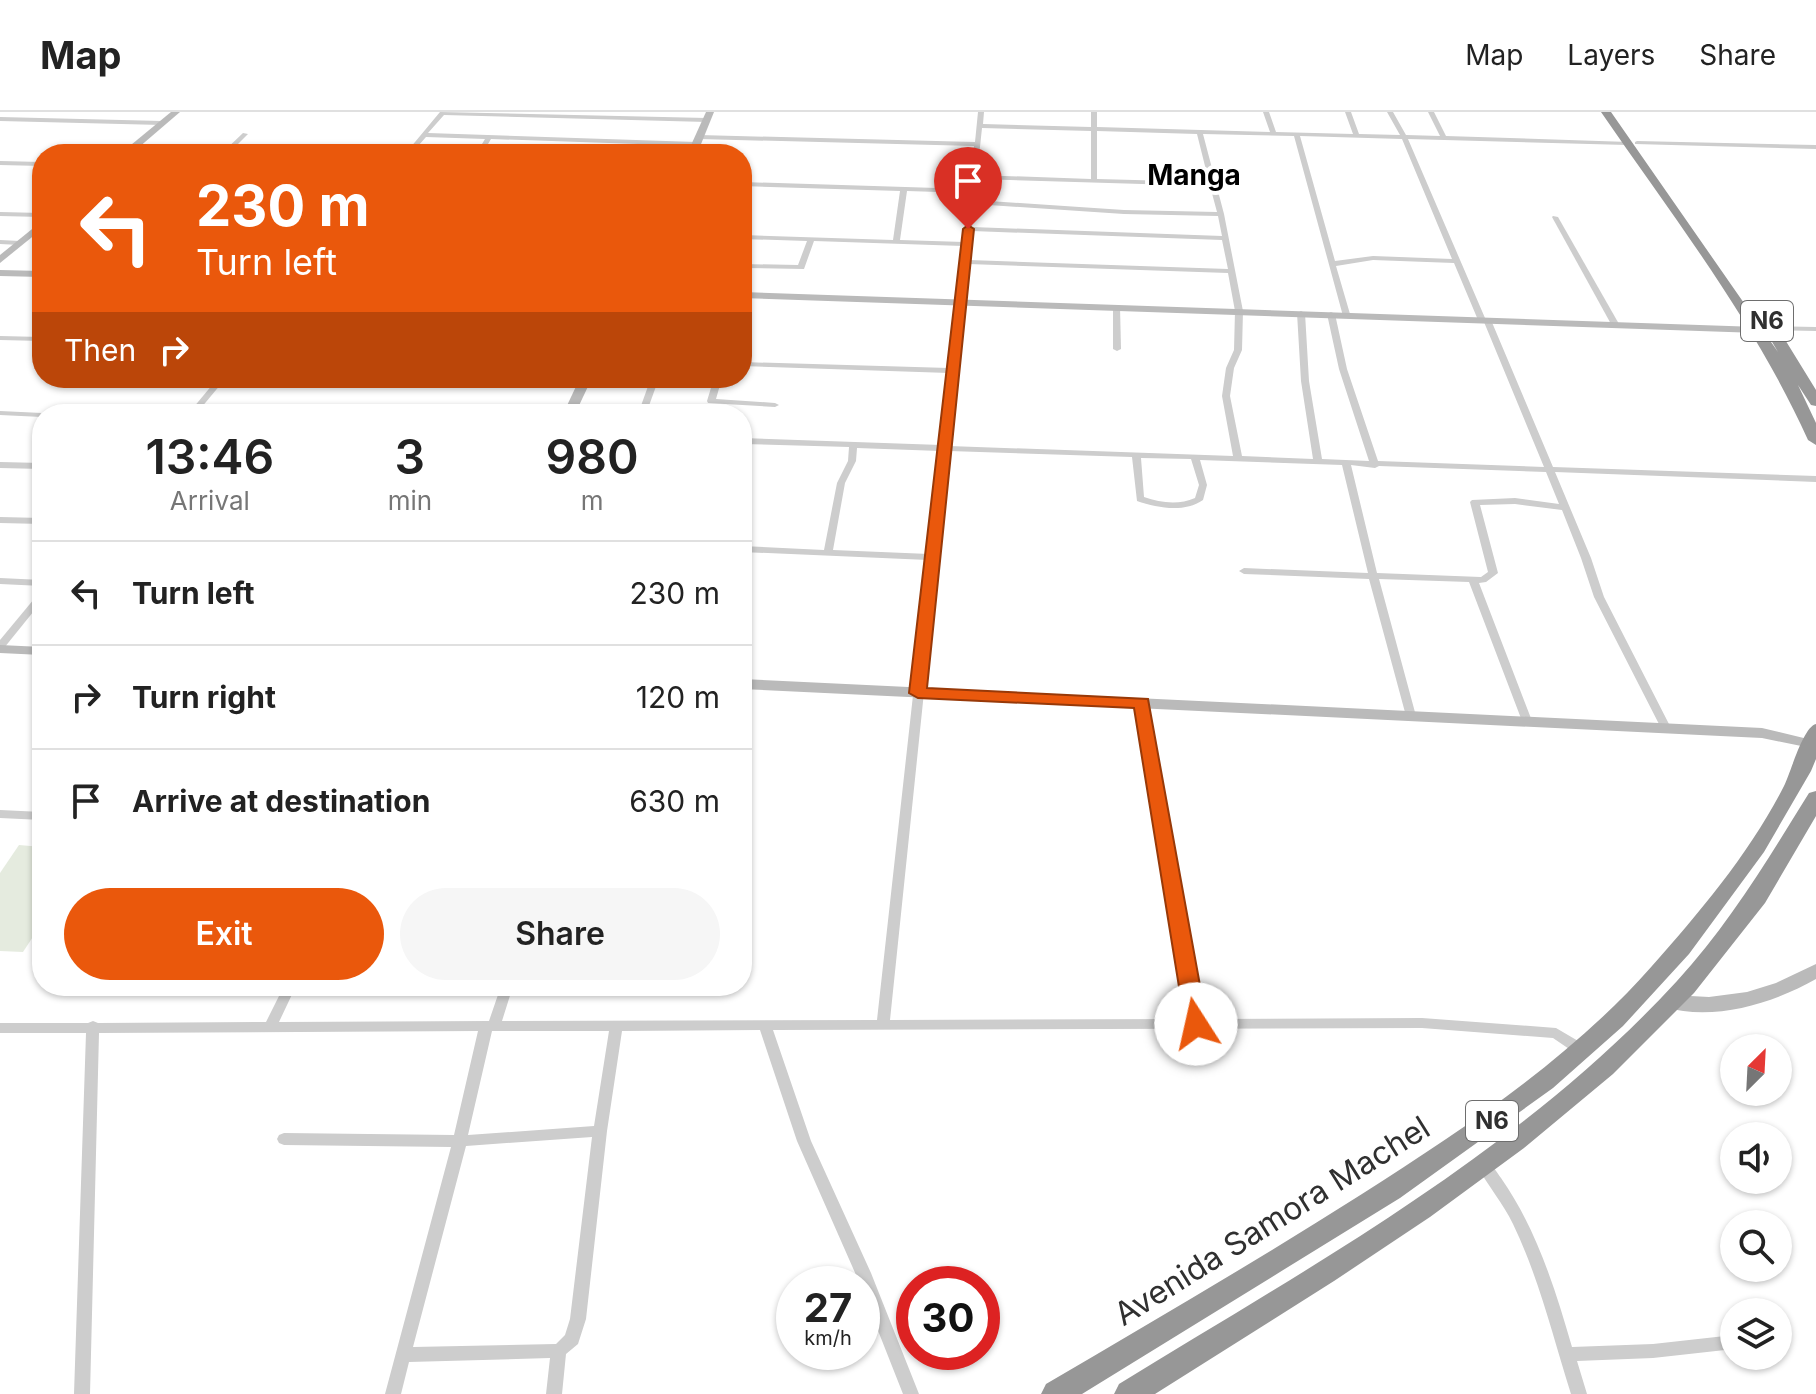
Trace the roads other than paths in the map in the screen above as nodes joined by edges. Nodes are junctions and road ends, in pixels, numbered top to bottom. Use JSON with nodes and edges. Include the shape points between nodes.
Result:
{"nodes":[{"id":1,"x":176,"y":112,"type":"edge"},
{"id":2,"x":981,"y":112,"type":"edge"},
{"id":3,"x":1094,"y":112,"type":"edge"},
{"id":4,"x":1266,"y":112,"type":"edge"},
{"id":5,"x":1348,"y":112,"type":"edge"},
{"id":6,"x":1390,"y":112,"type":"edge"},
{"id":7,"x":1431,"y":112,"type":"edge"},
{"id":8,"x":1606,"y":112,"type":"edge"},
{"id":9,"x":1614,"y":112,"type":"edge"},
{"id":10,"x":442,"y":113,"type":"edge"},
{"id":11,"x":708,"y":116,"type":"edge"},
{"id":12,"x":0,"y":119,"type":"edge"},
{"id":13,"x":162,"y":123,"type":"junction"},
{"id":14,"x":979,"y":126,"type":"junction"},
{"id":15,"x":1093,"y":129,"type":"junction"},
{"id":16,"x":1199,"y":131,"type":"junction"},
{"id":17,"x":1273,"y":133,"type":"junction"},
{"id":18,"x":245,"y":134,"type":"dead end"},
{"id":19,"x":1296,"y":134,"type":"junction"},
{"id":20,"x":424,"y":135,"type":"junction"},
{"id":21,"x":1357,"y":136,"type":"junction"},
{"id":22,"x":489,"y":137,"type":"junction"},
{"id":23,"x":1404,"y":137,"type":"junction"},
{"id":24,"x":1444,"y":138,"type":"junction"},
{"id":25,"x":698,"y":140,"type":"junction"},
{"id":26,"x":1632,"y":143,"type":"junction"},
{"id":27,"x":137,"y":144,"type":"edge"},
{"id":28,"x":234,"y":144,"type":"edge"},
{"id":29,"x":416,"y":144,"type":"edge"},
{"id":30,"x":485,"y":144,"type":"edge"},
{"id":31,"x":696,"y":144,"type":"edge"},
{"id":32,"x":977,"y":144,"type":"junction"},
{"id":33,"x":1816,"y":147,"type":"edge"},
{"id":34,"x":0,"y":163,"type":"edge"},
{"id":35,"x":32,"y":164,"type":"edge"},
{"id":36,"x":974,"y":177,"type":"junction"},
{"id":37,"x":1094,"y":181,"type":"junction"},
{"id":38,"x":752,"y":184,"type":"edge"},
{"id":39,"x":1211,"y":184,"type":"junction"},
{"id":40,"x":904,"y":189,"type":"junction"},
{"id":41,"x":972,"y":197,"type":"junction"},
{"id":42,"x":0,"y":214,"type":"edge"},
{"id":43,"x":1221,"y":214,"type":"junction"},
{"id":44,"x":32,"y":215,"type":"edge"},
{"id":45,"x":1555,"y":217,"type":"dead end"},
{"id":46,"x":968,"y":229,"type":"junction"},
{"id":47,"x":32,"y":233,"type":"edge"},
{"id":48,"x":752,"y":237,"type":"edge"},
{"id":49,"x":1223,"y":238,"type":"junction"},
{"id":50,"x":811,"y":239,"type":"junction"},
{"id":51,"x":1703,"y":240,"type":"junction"},
{"id":52,"x":0,"y":242,"type":"edge"},
{"id":53,"x":896,"y":242,"type":"junction"},
{"id":54,"x":20,"y":243,"type":"junction"},
{"id":55,"x":967,"y":244,"type":"junction"},
{"id":56,"x":0,"y":260,"type":"edge"},
{"id":57,"x":1457,"y":261,"type":"junction"},
{"id":58,"x":965,"y":262,"type":"junction"},
{"id":59,"x":1332,"y":264,"type":"junction"},
{"id":60,"x":752,"y":266,"type":"edge"},
{"id":61,"x":1230,"y":271,"type":"junction"},
{"id":62,"x":0,"y":273,"type":"edge"},
{"id":63,"x":32,"y":274,"type":"edge"},
{"id":64,"x":752,"y":295,"type":"edge"},
{"id":65,"x":960,"y":302,"type":"junction"},
{"id":66,"x":1116,"y":307,"type":"junction"},
{"id":67,"x":1239,"y":311,"type":"junction"},
{"id":68,"x":1301,"y":313,"type":"junction"},
{"id":69,"x":1331,"y":314,"type":"junction"},
{"id":70,"x":1346,"y":314,"type":"junction"},
{"id":71,"x":1485,"y":320,"type":"junction"},
{"id":72,"x":1615,"y":324,"type":"junction"},
{"id":73,"x":1765,"y":329,"type":"junction"},
{"id":74,"x":1816,"y":329,"type":"edge"},
{"id":75,"x":0,"y":338,"type":"edge"},
{"id":76,"x":32,"y":339,"type":"edge"},
{"id":77,"x":1117,"y":349,"type":"dead end"},
{"id":78,"x":752,"y":364,"type":"edge"},
{"id":79,"x":953,"y":371,"type":"junction"},
{"id":80,"x":214,"y":388,"type":"edge"},
{"id":81,"x":715,"y":388,"type":"edge"},
{"id":82,"x":1816,"y":402,"type":"edge"},
{"id":83,"x":200,"y":404,"type":"edge"},
{"id":84,"x":775,"y":405,"type":"dead end"},
{"id":85,"x":0,"y":413,"type":"edge"},
{"id":86,"x":32,"y":415,"type":"edge"},
{"id":87,"x":1816,"y":440,"type":"edge"},
{"id":88,"x":752,"y":441,"type":"edge"},
{"id":89,"x":853,"y":445,"type":"junction"},
{"id":90,"x":945,"y":448,"type":"junction"},
{"id":91,"x":1136,"y":455,"type":"junction"},
{"id":92,"x":1195,"y":457,"type":"junction"},
{"id":93,"x":1238,"y":459,"type":"junction"},
{"id":94,"x":1318,"y":461,"type":"junction"},
{"id":95,"x":1346,"y":464,"type":"junction"},
{"id":96,"x":0,"y":465,"type":"edge"},
{"id":97,"x":1375,"y":465,"type":"junction"},
{"id":98,"x":32,"y":466,"type":"edge"},
{"id":99,"x":1550,"y":471,"type":"junction"},
{"id":100,"x":1816,"y":479,"type":"edge"},
{"id":101,"x":1566,"y":508,"type":"junction"},
{"id":102,"x":0,"y":520,"type":"edge"},
{"id":103,"x":32,"y":521,"type":"edge"},
{"id":104,"x":752,"y":549,"type":"edge"},
{"id":105,"x":828,"y":553,"type":"junction"},
{"id":106,"x":933,"y":557,"type":"junction"},
{"id":107,"x":1244,"y":571,"type":"dead end"},
{"id":108,"x":1373,"y":575,"type":"junction"},
{"id":109,"x":1473,"y":580,"type":"junction"},
{"id":110,"x":0,"y":581,"type":"edge"},
{"id":111,"x":32,"y":583,"type":"edge"},
{"id":112,"x":32,"y":607,"type":"edge"},
{"id":113,"x":0,"y":647,"type":"edge"},
{"id":114,"x":32,"y":650,"type":"edge"},
{"id":115,"x":752,"y":685,"type":"edge"},
{"id":116,"x":918,"y":693,"type":"junction"},
{"id":117,"x":1142,"y":703,"type":"junction"},
{"id":118,"x":1411,"y":716,"type":"junction"},
{"id":119,"x":1527,"y":721,"type":"junction"},
{"id":120,"x":1666,"y":728,"type":"junction"},
{"id":121,"x":1814,"y":737,"type":"edge"},
{"id":122,"x":1816,"y":798,"type":"edge"},
{"id":123,"x":0,"y":814,"type":"edge"},
{"id":124,"x":32,"y":816,"type":"edge"},
{"id":125,"x":1816,"y":971,"type":"edge"},
{"id":126,"x":285,"y":996,"type":"edge"},
{"id":127,"x":503,"y":996,"type":"edge"},
{"id":128,"x":1672,"y":1002,"type":"junction"},
{"id":129,"x":1196,"y":1024,"type":"junction"},
{"id":130,"x":883,"y":1025,"type":"junction"},
{"id":131,"x":93,"y":1026,"type":"junction"},
{"id":132,"x":270,"y":1027,"type":"junction"},
{"id":133,"x":490,"y":1027,"type":"junction"},
{"id":134,"x":616,"y":1027,"type":"junction"},
{"id":135,"x":765,"y":1027,"type":"junction"},
{"id":136,"x":0,"y":1028,"type":"edge"},
{"id":137,"x":1580,"y":1049,"type":"junction"},
{"id":138,"x":600,"y":1131,"type":"junction"},
{"id":139,"x":284,"y":1139,"type":"dead end"},
{"id":140,"x":460,"y":1141,"type":"junction"},
{"id":141,"x":1484,"y":1166,"type":"junction"},
{"id":142,"x":1720,"y":1344,"type":"edge"},
{"id":143,"x":559,"y":1351,"type":"junction"},
{"id":144,"x":1566,"y":1354,"type":"junction"},
{"id":145,"x":403,"y":1355,"type":"junction"},
{"id":146,"x":82,"y":1394,"type":"edge"},
{"id":147,"x":393,"y":1394,"type":"edge"},
{"id":148,"x":554,"y":1394,"type":"edge"},
{"id":149,"x":911,"y":1394,"type":"edge"},
{"id":150,"x":1056,"y":1394,"type":"edge"},
{"id":151,"x":1129,"y":1394,"type":"edge"},
{"id":152,"x":1579,"y":1394,"type":"edge"}],
"edges":[{"from":1,"to":13,"type":"street"},
{"from":2,"to":14,"type":"street"},
{"from":3,"to":15,"type":"street"},
{"from":4,"to":17,"type":"street"},
{"from":5,"to":21,"type":"street"},
{"from":6,"to":23,"type":"street"},
{"from":7,"to":24,"type":"street"},
{"from":8,"to":26,"type":"highway","number":"N6"},
{"from":9,"to":26,"type":"highway","number":"N6"},
{"from":10,"to":11,"type":"street"},
{"from":10,"to":20,"type":"street"},
{"from":11,"to":25,"type":"street"},
{"from":12,"to":13,"type":"street"},
{"from":13,"to":27,"type":"street"},
{"from":14,"to":15,"type":"street"},
{"from":14,"to":32,"type":"street"},
{"from":15,"to":16,"type":"street"},
{"from":15,"to":37,"type":"street"},
{"from":16,"to":17,"type":"street"},
{"from":16,"to":39,"type":"street"},
{"from":17,"to":19,"type":"street"},
{"from":18,"to":28,"type":"street"},
{"from":19,"to":21,"type":"street"},
{"from":19,"to":59,"type":"street"},
{"from":20,"to":22,"type":"street"},
{"from":20,"to":29,"type":"street"},
{"from":21,"to":23,"type":"street"},
{"from":22,"to":25,"type":"street"},
{"from":22,"to":30,"type":"street"},
{"from":23,"to":24,"type":"street"},
{"from":23,"to":57,"type":"street"},
{"from":24,"to":26,"type":"street"},
{"from":25,"to":31,"type":"street"},
{"from":25,"to":32,"type":"street"},
{"from":26,"to":33,"type":"street"},
{"from":26,"to":51,"type":"highway","number":"N6"},
{"from":32,"to":36,"type":"street"},
{"from":34,"to":35,"type":"street"},
{"from":36,"to":37,"type":"street"},
{"from":36,"to":41,"type":"street"},
{"from":37,"to":39,"type":"street"},
{"from":38,"to":40,"type":"street"},
{"from":39,"to":43,"type":"street"},
{"from":40,"to":41,"type":"street"},
{"from":40,"to":53,"type":"street"},
{"from":41,"to":43,"type":"street","via":[[1124,212]]},
{"from":41,"to":46,"type":"street"},
{"from":42,"to":44,"type":"street"},
{"from":43,"to":49,"type":"street"},
{"from":45,"to":72,"type":"street"},
{"from":46,"to":49,"type":"street"},
{"from":46,"to":55,"type":"street"},
{"from":47,"to":54,"type":"street"},
{"from":48,"to":50,"type":"street"},
{"from":49,"to":61,"type":"street"},
{"from":50,"to":53,"type":"street"},
{"from":50,"to":60,"type":"street","via":[[801,267]]},
{"from":51,"to":73,"type":"highway","number":"N6"},
{"from":51,"to":73,"type":"highway","number":"N6"},
{"from":52,"to":54,"type":"street"},
{"from":53,"to":55,"type":"street"},
{"from":54,"to":56,"type":"street"},
{"from":55,"to":58,"type":"street"},
{"from":57,"to":59,"type":"street","via":[[1373,258]]},
{"from":57,"to":71,"type":"street"},
{"from":58,"to":61,"type":"street"},
{"from":58,"to":65,"type":"street"},
{"from":59,"to":70,"type":"street"},
{"from":61,"to":67,"type":"street"},
{"from":62,"to":63,"type":"street"},
{"from":64,"to":65,"type":"street"},
{"from":65,"to":66,"type":"street"},
{"from":65,"to":79,"type":"street"},
{"from":66,"to":67,"type":"street"},
{"from":66,"to":77,"type":"street"},
{"from":67,"to":68,"type":"street"},
{"from":67,"to":93,"type":"street","via":[[1238,350],[1226,396]]},
{"from":68,"to":69,"type":"street"},
{"from":68,"to":94,"type":"street"},
{"from":69,"to":70,"type":"street"},
{"from":69,"to":97,"type":"street"},
{"from":70,"to":71,"type":"street"},
{"from":71,"to":72,"type":"street"},
{"from":71,"to":99,"type":"street"},
{"from":72,"to":73,"type":"street"},
{"from":73,"to":74,"type":"street"},
{"from":73,"to":82,"type":"highway","number":"N6"},
{"from":73,"to":87,"type":"highway","number":"N6"},
{"from":75,"to":76,"type":"street"},
{"from":78,"to":79,"type":"street"},
{"from":79,"to":90,"type":"street"},
{"from":80,"to":83,"type":"street"},
{"from":81,"to":84,"type":"street","via":[[711,401]]},
{"from":85,"to":86,"type":"street"},
{"from":88,"to":89,"type":"street"},
{"from":89,"to":90,"type":"street"},
{"from":89,"to":105,"type":"street"},
{"from":90,"to":91,"type":"street"},
{"from":90,"to":106,"type":"street"},
{"from":91,"to":92,"type":"street"},
{"from":91,"to":92,"type":"street","via":[[1140,499],[1156,504],[1199,500],[1203,485]]},
{"from":92,"to":93,"type":"street"},
{"from":93,"to":94,"type":"street"},
{"from":94,"to":95,"type":"street"},
{"from":95,"to":97,"type":"street"},
{"from":95,"to":108,"type":"street"},
{"from":96,"to":98,"type":"street"},
{"from":97,"to":99,"type":"street"},
{"from":99,"to":100,"type":"street"},
{"from":99,"to":101,"type":"street"},
{"from":101,"to":109,"type":"street","via":[[1475,502],[1493,573]]},
{"from":101,"to":120,"type":"street","via":[[1599,597]]},
{"from":102,"to":103,"type":"street"},
{"from":104,"to":105,"type":"street"},
{"from":105,"to":106,"type":"street"},
{"from":106,"to":116,"type":"street"},
{"from":107,"to":108,"type":"street"},
{"from":108,"to":109,"type":"street"},
{"from":108,"to":118,"type":"street"},
{"from":109,"to":119,"type":"street"},
{"from":110,"to":111,"type":"street"},
{"from":112,"to":113,"type":"street"},
{"from":113,"to":114,"type":"street"},
{"from":115,"to":116,"type":"street"},
{"from":116,"to":117,"type":"street"},
{"from":116,"to":130,"type":"street"},
{"from":117,"to":118,"type":"street"},
{"from":117,"to":129,"type":"street"},
{"from":118,"to":119,"type":"street"},
{"from":119,"to":120,"type":"street"},
{"from":120,"to":121,"type":"street"},
{"from":121,"to":137,"type":"highway","name":"Avenida Samora Machel","number":"N6","via":[[1766,835],[1696,931],[1646,988]]},
{"from":122,"to":128,"type":"highway","number":"N6","via":[[1765,884]]},
{"from":123,"to":124,"type":"street"},
{"from":125,"to":128,"type":"street","via":[[1768,994],[1699,1006]]},
{"from":126,"to":132,"type":"street"},
{"from":127,"to":133,"type":"street"},
{"from":128,"to":141,"type":"highway","number":"N6","via":[[1597,1074]]},
{"from":129,"to":130,"type":"street"},
{"from":129,"to":137,"type":"street","via":[[1422,1023],[1556,1033]]},
{"from":130,"to":135,"type":"street"},
{"from":131,"to":132,"type":"street"},
{"from":131,"to":136,"type":"street"},
{"from":131,"to":146,"type":"street"},
{"from":132,"to":133,"type":"street"},
{"from":133,"to":134,"type":"street"},
{"from":133,"to":140,"type":"street"},
{"from":134,"to":135,"type":"street"},
{"from":134,"to":138,"type":"street"},
{"from":135,"to":149,"type":"street","via":[[804,1141]]},
{"from":137,"to":150,"type":"highway","name":"Avenida Samora Machel","number":"N6","via":[[1454,1150]]},
{"from":138,"to":140,"type":"street"},
{"from":138,"to":143,"type":"street","via":[[578,1319],[572,1339]]},
{"from":139,"to":140,"type":"street"},
{"from":140,"to":145,"type":"street"},
{"from":141,"to":144,"type":"street","via":[[1510,1199],[1529,1236]]},
{"from":141,"to":151,"type":"highway","number":"N6"},
{"from":142,"to":144,"type":"street"},
{"from":143,"to":145,"type":"street"},
{"from":143,"to":148,"type":"street"},
{"from":144,"to":152,"type":"street"},
{"from":145,"to":147,"type":"street"}]}
